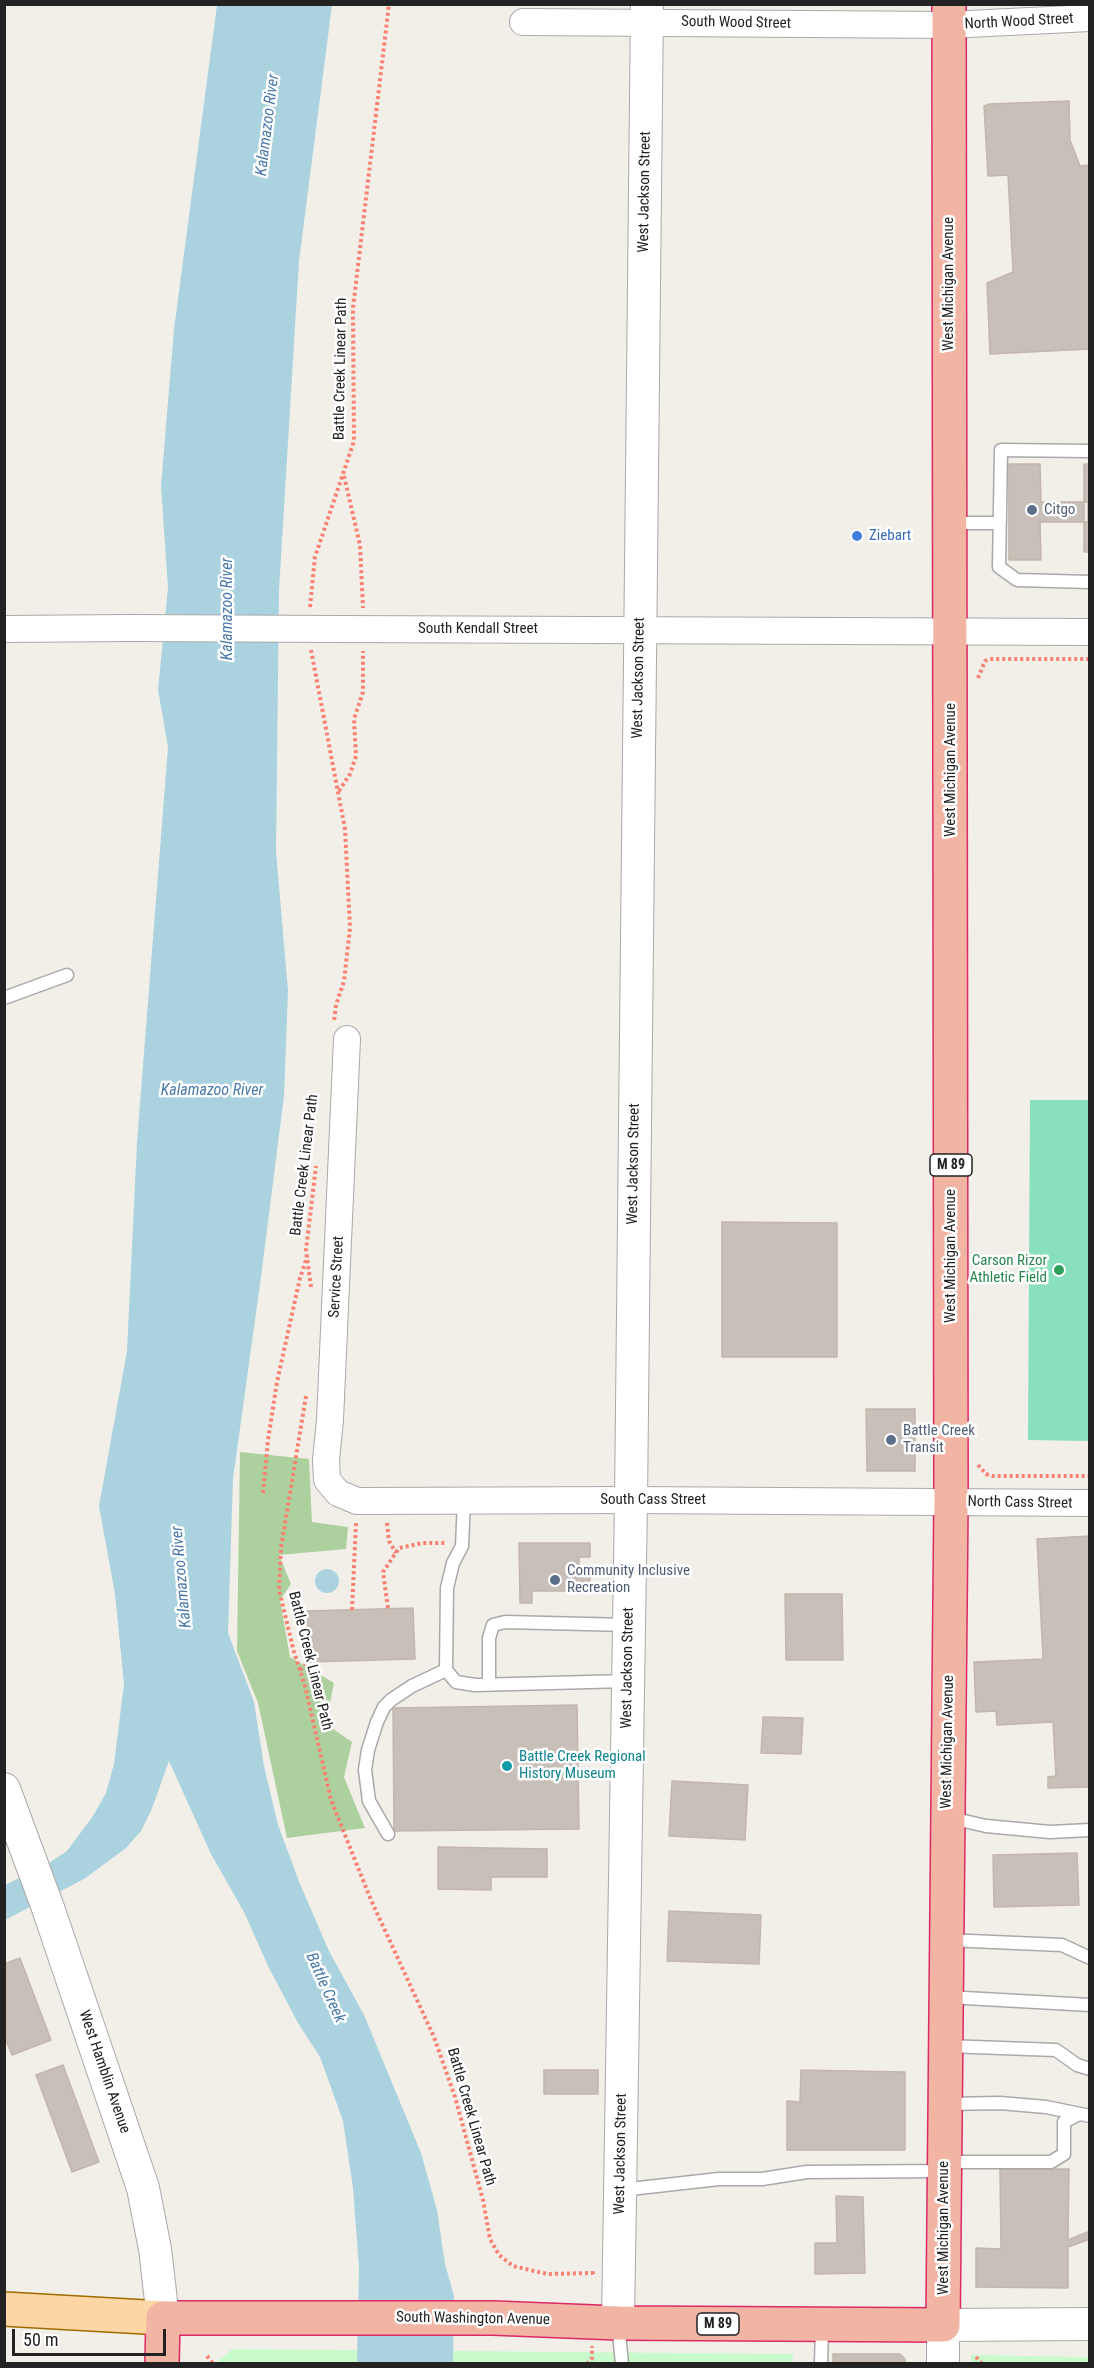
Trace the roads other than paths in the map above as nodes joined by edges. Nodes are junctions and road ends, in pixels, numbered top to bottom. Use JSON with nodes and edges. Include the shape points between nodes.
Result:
{"nodes":[{"id":1,"x":647,"y":14,"type":"edge"},
{"id":2,"x":948,"y":15,"type":"edge"},
{"id":3,"x":1089,"y":18,"type":"edge"},
{"id":4,"x":523,"y":22,"type":"dead end"},
{"id":5,"x":1089,"y":450,"type":"edge"},
{"id":6,"x":950,"y":523,"type":"junction"},
{"id":7,"x":1000,"y":523,"type":"junction"},
{"id":8,"x":1089,"y":582,"type":"edge"},
{"id":9,"x":4,"y":629,"type":"edge"},
{"id":10,"x":639,"y":630,"type":"junction"},
{"id":11,"x":1089,"y":632,"type":"edge"},
{"id":12,"x":951,"y":633,"type":"junction"},
{"id":13,"x":68,"y":975,"type":"dead end"},
{"id":14,"x":4,"y":998,"type":"edge"},
{"id":15,"x":340,"y":1034,"type":"road end"},
{"id":16,"x":464,"y":1500,"type":"junction"},
{"id":17,"x":631,"y":1500,"type":"junction"},
{"id":18,"x":356,"y":1501,"type":"joint"},
{"id":19,"x":951,"y":1502,"type":"junction"},
{"id":20,"x":1089,"y":1503,"type":"edge"},
{"id":21,"x":629,"y":1625,"type":"junction"},
{"id":22,"x":446,"y":1670,"type":"junction"},
{"id":23,"x":628,"y":1680,"type":"junction"},
{"id":24,"x":489,"y":1684,"type":"junction"},
{"id":25,"x":4,"y":1789,"type":"edge"},
{"id":26,"x":947,"y":1818,"type":"junction"},
{"id":27,"x":1089,"y":1830,"type":"edge"},
{"id":28,"x":388,"y":1834,"type":"dead end"},
{"id":29,"x":946,"y":1940,"type":"junction"},
{"id":30,"x":1089,"y":1958,"type":"edge"},
{"id":31,"x":946,"y":1997,"type":"junction"},
{"id":32,"x":1089,"y":2005,"type":"edge"},
{"id":33,"x":945,"y":2046,"type":"junction"},
{"id":34,"x":1089,"y":2069,"type":"edge"},
{"id":35,"x":959,"y":2103,"type":"junction"},
{"id":36,"x":1079,"y":2114,"type":"edge"},
{"id":37,"x":944,"y":2167,"type":"junction"},
{"id":38,"x":620,"y":2190,"type":"junction"},
{"id":39,"x":4,"y":2309,"type":"edge"},
{"id":40,"x":163,"y":2318,"type":"junction"},
{"id":41,"x":605,"y":2322,"type":"junction"},
{"id":42,"x":822,"y":2324,"type":"junction"},
{"id":43,"x":1089,"y":2324,"type":"edge"},
{"id":44,"x":943,"y":2325,"type":"junction"},
{"id":45,"x":162,"y":2364,"type":"edge"},
{"id":46,"x":622,"y":2364,"type":"edge"},
{"id":47,"x":821,"y":2364,"type":"edge"},
{"id":48,"x":943,"y":2364,"type":"edge"}],
"edges":[{"from":1,"to":2,"type":"street","name":"South Wood Street"},
{"from":1,"to":4,"type":"street","name":"South Wood Street"},
{"from":1,"to":10,"type":"street","name":"West Jackson Street"},
{"from":2,"to":3,"type":"street","name":"North Wood Street"},
{"from":2,"to":6,"type":"highway","name":"West Michigan Avenue","number":"M 89"},
{"from":5,"to":7,"type":"lane","via":[[1001,450]]},
{"from":6,"to":7,"type":"lane"},
{"from":6,"to":12,"type":"highway","name":"West Michigan Avenue","number":"M 89"},
{"from":7,"to":8,"type":"lane","via":[[999,567],[1017,580]]},
{"from":9,"to":10,"type":"street","name":"South Kendall Street","bridge":true},
{"from":10,"to":12,"type":"street","name":"South Kendall Street"},
{"from":10,"to":17,"type":"street","name":"West Jackson Street"},
{"from":11,"to":12,"type":"street","name":"South Kendall Street"},
{"from":12,"to":19,"type":"highway","name":"West Michigan Avenue","number":"M 89"},
{"from":13,"to":14,"type":"lane"},
{"from":15,"to":18,"type":"street","name":"Service Street","via":[[326,1460],[327,1480],[338,1493]]},
{"from":16,"to":17,"type":"street","name":"South Cass Street"},
{"from":16,"to":18,"type":"street","name":"South Cass Street"},
{"from":16,"to":22,"type":"lane","via":[[462,1546],[447,1588]]},
{"from":17,"to":19,"type":"street","name":"South Cass Street"},
{"from":17,"to":21,"type":"street","name":"West Jackson Street"},
{"from":19,"to":20,"type":"street","name":"North Cass Street"},
{"from":19,"to":26,"type":"highway","name":"West Michigan Avenue","number":"M 89"},
{"from":21,"to":23,"type":"street","name":"West Jackson Street"},
{"from":21,"to":24,"type":"lane","via":[[494,1625],[489,1638]]},
{"from":22,"to":24,"type":"lane","via":[[456,1682]]},
{"from":22,"to":28,"type":"lane","via":[[392,1700],[377,1722],[365,1770],[369,1801]]},
{"from":23,"to":24,"type":"lane"},
{"from":23,"to":38,"type":"street","name":"West Jackson Street"},
{"from":25,"to":40,"type":"street","name":"West Hamblin Avenue","via":[[143,2188]]},
{"from":26,"to":27,"type":"lane","via":[[1050,1832]]},
{"from":26,"to":29,"type":"highway","name":"West Michigan Avenue","number":"M 89"},
{"from":29,"to":30,"type":"lane","via":[[1062,1945]]},
{"from":29,"to":31,"type":"highway","name":"West Michigan Avenue","number":"M 89"},
{"from":31,"to":32,"type":"lane"},
{"from":31,"to":33,"type":"highway","name":"West Michigan Avenue","number":"M 89"},
{"from":33,"to":34,"type":"lane","via":[[1056,2050]]},
{"from":33,"to":35,"type":"highway","name":"West Michigan Avenue","number":"M 89"},
{"from":35,"to":36,"type":"lane","via":[[1000,2103]]},
{"from":35,"to":37,"type":"highway","name":"West Michigan Avenue","number":"M 89"},
{"from":36,"to":37,"type":"lane","via":[[1064,2122],[1064,2154],[1051,2162]]},
{"from":37,"to":38,"type":"lane","via":[[807,2172]]},
{"from":37,"to":44,"type":"highway","name":"West Michigan Avenue","number":"M 89"},
{"from":38,"to":41,"type":"street","name":"West Jackson Street"},
{"from":39,"to":40,"type":"main road","name":"South Washington Avenue","number":"M 89"},
{"from":40,"to":41,"type":"highway","name":"South Washington Avenue","number":"M 89"},
{"from":40,"to":45,"type":"highway","name":"West Hamblin Avenue"},
{"from":41,"to":42,"type":"highway","name":"South Washington Avenue","number":"M 89"},
{"from":41,"to":46,"type":"lane"},
{"from":42,"to":44,"type":"highway","name":"South Washington Avenue","number":"M 89"},
{"from":42,"to":47,"type":"lane"},
{"from":43,"to":44,"type":"street"},
{"from":44,"to":48,"type":"street","name":"West Michigan Avenue"}]}
